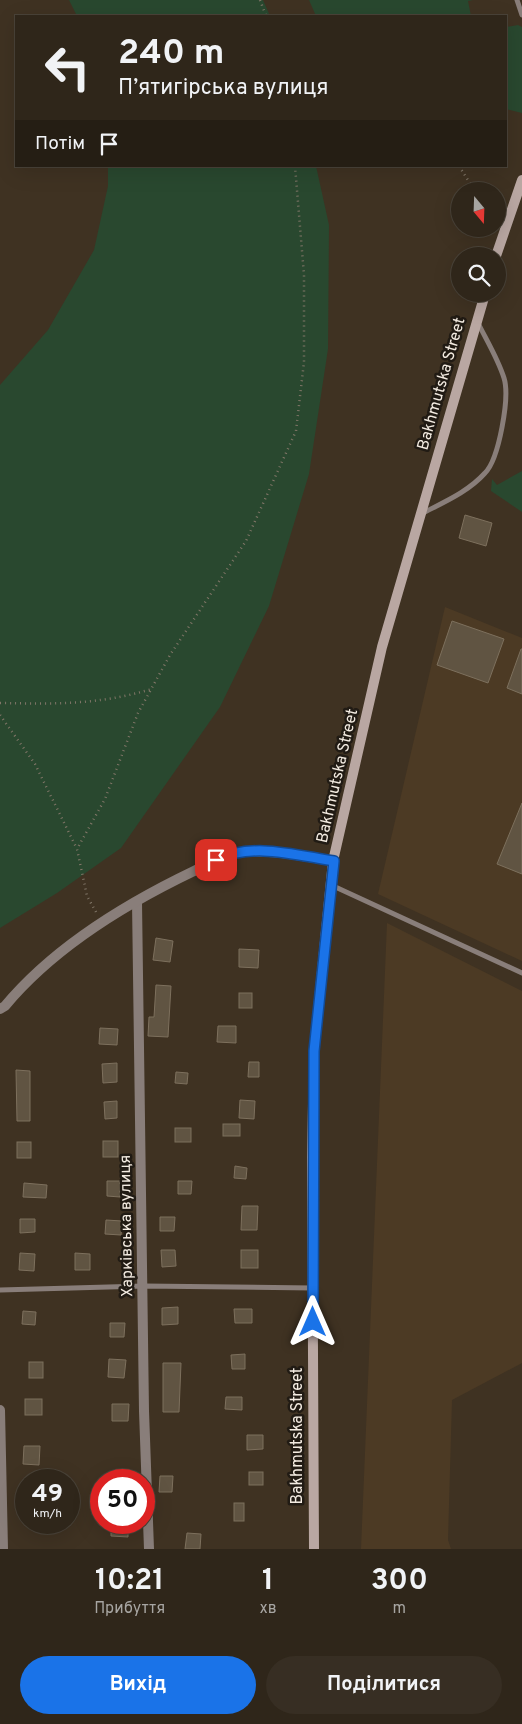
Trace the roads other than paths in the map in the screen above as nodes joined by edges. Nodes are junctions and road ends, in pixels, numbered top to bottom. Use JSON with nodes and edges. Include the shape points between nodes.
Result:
{"nodes":[{"id":1,"x":518,"y":0,"type":"edge"},
{"id":2,"x":522,"y":15,"type":"edge"},
{"id":3,"x":522,"y":180,"type":"edge"},
{"id":4,"x":499,"y":247,"type":"edge"},
{"id":5,"x":483,"y":302,"type":"edge"},
{"id":6,"x":477,"y":320,"type":"junction"},
{"id":7,"x":421,"y":514,"type":"junction"},
{"id":8,"x":334,"y":861,"type":"junction"},
{"id":9,"x":330,"y":884,"type":"junction"},
{"id":10,"x":137,"y":902,"type":"junction"},
{"id":11,"x":522,"y":973,"type":"edge"},
{"id":12,"x":0,"y":1008,"type":"edge"},
{"id":13,"x":144,"y":1286,"type":"junction"},
{"id":14,"x":312,"y":1288,"type":"junction"},
{"id":15,"x":0,"y":1290,"type":"edge"},
{"id":16,"x":0,"y":1410,"type":"edge"},
{"id":17,"x":3,"y":1549,"type":"edge"},
{"id":18,"x":149,"y":1549,"type":"edge"},
{"id":19,"x":314,"y":1549,"type":"edge"}],
"edges":[{"from":1,"to":2,"type":"lane"},
{"from":3,"to":4,"type":"main road"},
{"from":5,"to":6,"type":"main road","name":"Bakhmutska Street"},
{"from":6,"to":7,"type":"main road","name":"Bakhmutska Street"},
{"from":6,"to":7,"type":"lane","via":[[507,390],[495,459],[487,472],[470,487]]},
{"from":7,"to":8,"type":"main road","name":"Bakhmutska Street","via":[[382,647]]},
{"from":8,"to":9,"type":"main road","name":"Bakhmutska Street"},
{"from":8,"to":10,"type":"street","via":[[265,851],[230,853]]},
{"from":9,"to":11,"type":"lane"},
{"from":9,"to":14,"type":"main road","name":"Bakhmutska Street","via":[[314,1051]]},
{"from":10,"to":12,"type":"street","via":[[28,978]]},
{"from":10,"to":13,"type":"street","name":"Харківська вулиця"},
{"from":13,"to":14,"type":"lane"},
{"from":13,"to":15,"type":"lane"},
{"from":13,"to":18,"type":"street","name":"Харківська вулиця"},
{"from":14,"to":19,"type":"main road","name":"Bakhmutska Street"},
{"from":16,"to":17,"type":"street"}]}
